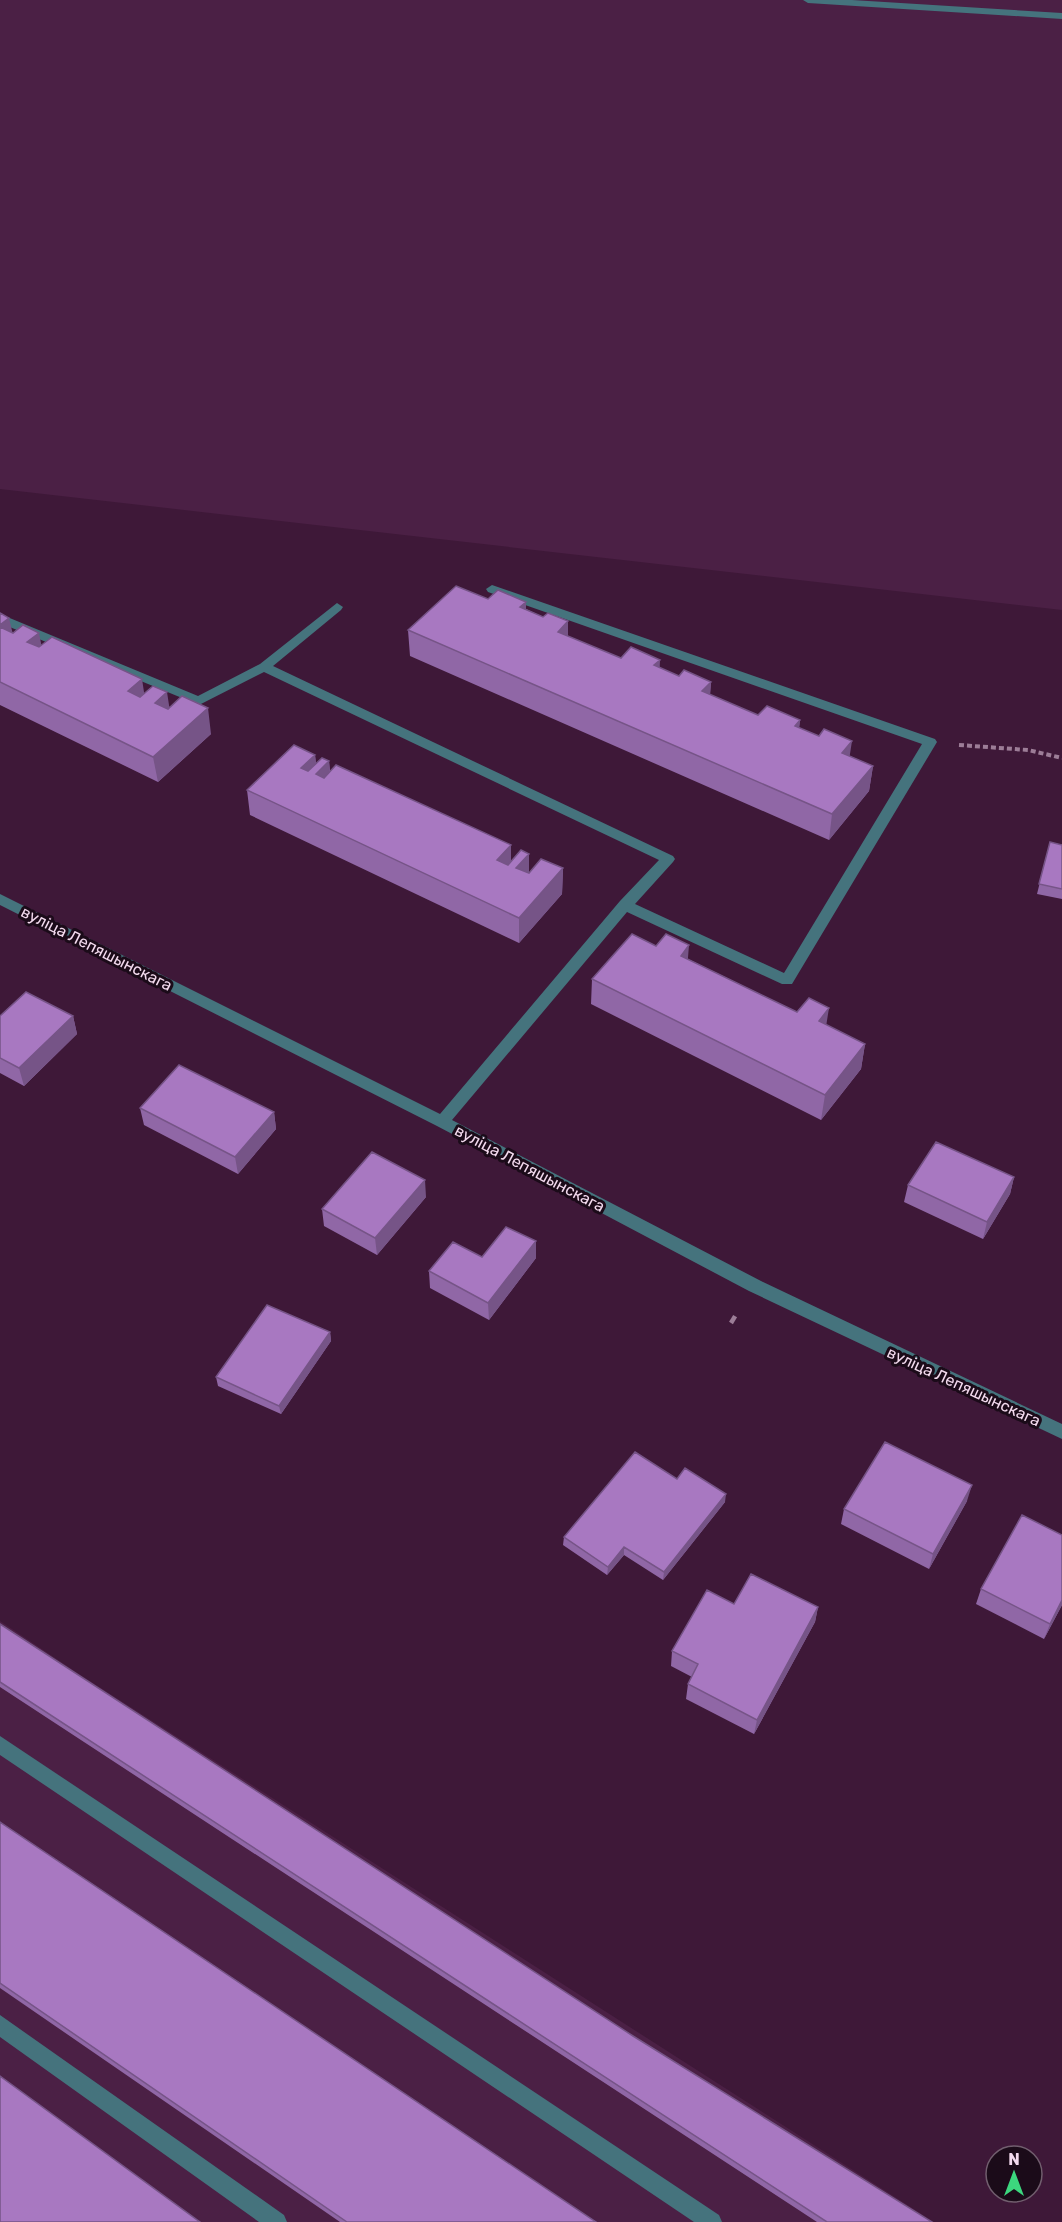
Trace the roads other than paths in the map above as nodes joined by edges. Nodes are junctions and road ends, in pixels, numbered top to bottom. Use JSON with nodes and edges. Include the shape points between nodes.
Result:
{"nodes":[{"id":1,"x":808,"y":0,"type":"edge"},
{"id":2,"x":1062,"y":16,"type":"edge"},
{"id":3,"x":492,"y":589,"type":"dead end"},
{"id":4,"x":337,"y":607,"type":"dead end"},
{"id":5,"x":0,"y":618,"type":"edge"},
{"id":6,"x":264,"y":668,"type":"junction"},
{"id":7,"x":0,"y":899,"type":"edge"},
{"id":8,"x":625,"y":905,"type":"junction"},
{"id":9,"x":442,"y":1122,"type":"junction"},
{"id":10,"x":1062,"y":1432,"type":"edge"},
{"id":11,"x":0,"y":1745,"type":"edge"},
{"id":12,"x":0,"y":2025,"type":"edge"},
{"id":13,"x":277,"y":2222,"type":"edge"},
{"id":14,"x":712,"y":2222,"type":"edge"}],
"edges":[{"from":1,"to":2,"type":"street"},
{"from":3,"to":8,"type":"street","via":[[930,742],[787,980]]},
{"from":4,"to":6,"type":"street"},
{"from":5,"to":6,"type":"street","via":[[199,701]]},
{"from":6,"to":8,"type":"street","via":[[668,859]]},
{"from":7,"to":9,"type":"street","name":"вуліца Лепяшынскага"},
{"from":8,"to":9,"type":"street"},
{"from":9,"to":10,"type":"street","name":"вуліца Лепяшынскага","via":[[755,1286]]},
{"from":11,"to":14,"type":"street"},
{"from":12,"to":13,"type":"street"}]}
